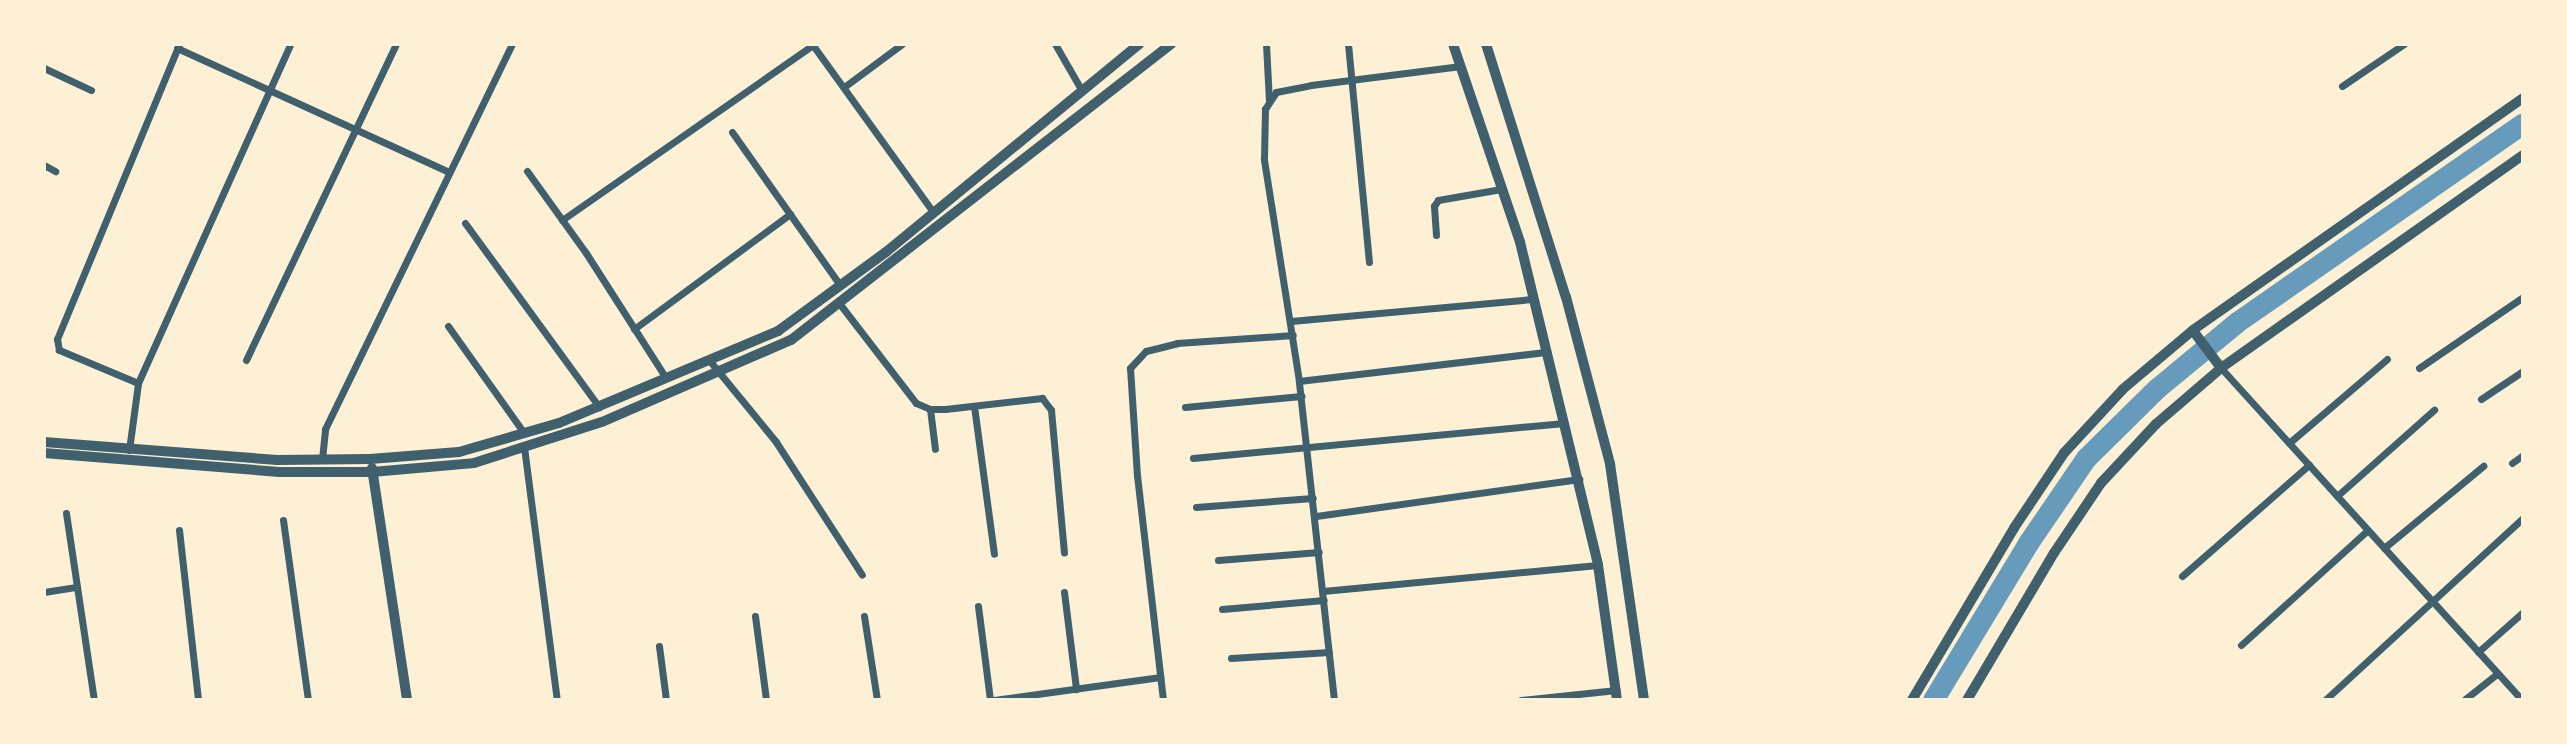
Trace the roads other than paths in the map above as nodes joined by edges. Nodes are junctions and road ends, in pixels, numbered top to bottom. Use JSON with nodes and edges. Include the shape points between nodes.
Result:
{"nodes":[{"id":1,"x":290,"y":44,"type":"edge"},
{"id":2,"x":396,"y":44,"type":"edge"},
{"id":3,"x":512,"y":44,"type":"edge"},
{"id":4,"x":813,"y":44,"type":"edge"},
{"id":5,"x":902,"y":44,"type":"edge"},
{"id":6,"x":1055,"y":44,"type":"edge"},
{"id":7,"x":1139,"y":44,"type":"edge"},
{"id":8,"x":1171,"y":44,"type":"edge"},
{"id":9,"x":1266,"y":44,"type":"edge"},
{"id":10,"x":1348,"y":44,"type":"edge"},
{"id":11,"x":1453,"y":44,"type":"edge"},
{"id":12,"x":1486,"y":44,"type":"edge"},
{"id":13,"x":2404,"y":44,"type":"edge"},
{"id":14,"x":178,"y":46,"type":"edge"},
{"id":15,"x":1128,"y":48,"type":"edge"},
{"id":16,"x":1461,"y":66,"type":"junction"},
{"id":17,"x":44,"y":68,"type":"edge"},
{"id":18,"x":1350,"y":80,"type":"junction"},
{"id":19,"x":2342,"y":86,"type":"dead end"},
{"id":20,"x":844,"y":88,"type":"junction"},
{"id":21,"x":92,"y":90,"type":"dead end"},
{"id":22,"x":269,"y":90,"type":"junction"},
{"id":23,"x":1082,"y":91,"type":"junction"},
{"id":24,"x":2523,"y":98,"type":"edge"},
{"id":25,"x":1269,"y":103,"type":"junction"},
{"id":26,"x":355,"y":129,"type":"junction"},
{"id":27,"x":732,"y":132,"type":"dead end"},
{"id":28,"x":2523,"y":155,"type":"edge"},
{"id":29,"x":44,"y":165,"type":"edge"},
{"id":30,"x":55,"y":171,"type":"dead end"},
{"id":31,"x":527,"y":171,"type":"dead end"},
{"id":32,"x":449,"y":172,"type":"junction"},
{"id":33,"x":1502,"y":190,"type":"junction"},
{"id":34,"x":934,"y":213,"type":"junction"},
{"id":35,"x":790,"y":215,"type":"junction"},
{"id":36,"x":562,"y":220,"type":"junction"},
{"id":37,"x":465,"y":223,"type":"dead end"},
{"id":38,"x":1436,"y":235,"type":"dead end"},
{"id":39,"x":1369,"y":262,"type":"dead end"},
{"id":40,"x":840,"y":285,"type":"junction"},
{"id":41,"x":2523,"y":297,"type":"edge"},
{"id":42,"x":1532,"y":299,"type":"junction"},
{"id":43,"x":839,"y":303,"type":"junction"},
{"id":44,"x":1291,"y":321,"type":"junction"},
{"id":45,"x":448,"y":326,"type":"dead end"},
{"id":46,"x":634,"y":329,"type":"junction"},
{"id":47,"x":2194,"y":331,"type":"junction"},
{"id":48,"x":1293,"y":335,"type":"junction"},
{"id":49,"x":1547,"y":352,"type":"junction"},
{"id":50,"x":2387,"y":359,"type":"dead end"},
{"id":51,"x":246,"y":360,"type":"dead end"},
{"id":52,"x":709,"y":360,"type":"junction"},
{"id":53,"x":2221,"y":368,"type":"junction"},
{"id":54,"x":2418,"y":368,"type":"dead end"},
{"id":55,"x":720,"y":371,"type":"junction"},
{"id":56,"x":2523,"y":371,"type":"edge"},
{"id":57,"x":666,"y":378,"type":"junction"},
{"id":58,"x":1300,"y":381,"type":"junction"},
{"id":59,"x":138,"y":383,"type":"junction"},
{"id":60,"x":1301,"y":396,"type":"junction"},
{"id":61,"x":2481,"y":399,"type":"dead end"},
{"id":62,"x":974,"y":406,"type":"junction"},
{"id":63,"x":599,"y":407,"type":"junction"},
{"id":64,"x":1185,"y":407,"type":"dead end"},
{"id":65,"x":930,"y":409,"type":"junction"},
{"id":66,"x":2434,"y":410,"type":"dead end"},
{"id":67,"x":1564,"y":423,"type":"junction"},
{"id":68,"x":524,"y":433,"type":"junction"},
{"id":69,"x":44,"y":442,"type":"edge"},
{"id":70,"x":2289,"y":443,"type":"junction"},
{"id":71,"x":524,"y":447,"type":"junction"},
{"id":72,"x":1305,"y":447,"type":"junction"},
{"id":73,"x":935,"y":449,"type":"dead end"},
{"id":74,"x":68,"y":450,"type":"junction"},
{"id":75,"x":129,"y":450,"type":"junction"},
{"id":76,"x":44,"y":453,"type":"edge"},
{"id":77,"x":2523,"y":455,"type":"edge"},
{"id":78,"x":170,"y":457,"type":"junction"},
{"id":79,"x":1193,"y":458,"type":"dead end"},
{"id":80,"x":322,"y":459,"type":"junction"},
{"id":81,"x":370,"y":459,"type":"junction"},
{"id":82,"x":2512,"y":463,"type":"dead end"},
{"id":83,"x":2309,"y":465,"type":"junction"},
{"id":84,"x":2483,"y":466,"type":"dead end"},
{"id":85,"x":372,"y":472,"type":"junction"},
{"id":86,"x":1580,"y":479,"type":"junction"},
{"id":87,"x":2337,"y":496,"type":"junction"},
{"id":88,"x":1313,"y":498,"type":"junction"},
{"id":89,"x":1196,"y":507,"type":"dead end"},
{"id":90,"x":66,"y":513,"type":"dead end"},
{"id":91,"x":1316,"y":516,"type":"junction"},
{"id":92,"x":2523,"y":518,"type":"edge"},
{"id":93,"x":283,"y":520,"type":"dead end"},
{"id":94,"x":179,"y":530,"type":"dead end"},
{"id":95,"x":2368,"y":530,"type":"junction"},
{"id":96,"x":2384,"y":548,"type":"junction"},
{"id":97,"x":1064,"y":552,"type":"dead end"},
{"id":98,"x":1319,"y":552,"type":"junction"},
{"id":99,"x":994,"y":554,"type":"dead end"},
{"id":100,"x":1218,"y":560,"type":"dead end"},
{"id":101,"x":1598,"y":565,"type":"junction"},
{"id":102,"x":862,"y":575,"type":"dead end"},
{"id":103,"x":2182,"y":576,"type":"dead end"},
{"id":104,"x":77,"y":587,"type":"junction"},
{"id":105,"x":1323,"y":591,"type":"junction"},
{"id":106,"x":44,"y":592,"type":"edge"},
{"id":107,"x":1063,"y":592,"type":"dead end"},
{"id":108,"x":1324,"y":600,"type":"junction"},
{"id":109,"x":2433,"y":602,"type":"junction"},
{"id":110,"x":978,"y":606,"type":"dead end"},
{"id":111,"x":1222,"y":609,"type":"dead end"},
{"id":112,"x":2523,"y":612,"type":"edge"},
{"id":113,"x":755,"y":616,"type":"dead end"},
{"id":114,"x":864,"y":616,"type":"dead end"},
{"id":115,"x":2241,"y":645,"type":"dead end"},
{"id":116,"x":659,"y":646,"type":"dead end"},
{"id":117,"x":1329,"y":652,"type":"junction"},
{"id":118,"x":2478,"y":652,"type":"junction"},
{"id":119,"x":1231,"y":658,"type":"dead end"},
{"id":120,"x":2498,"y":673,"type":"junction"},
{"id":121,"x":1160,"y":677,"type":"junction"},
{"id":122,"x":1076,"y":689,"type":"junction"},
{"id":123,"x":1062,"y":691,"type":"junction"},
{"id":124,"x":1616,"y":695,"type":"edge"},
{"id":125,"x":94,"y":700,"type":"edge"},
{"id":126,"x":198,"y":700,"type":"edge"},
{"id":127,"x":308,"y":700,"type":"edge"},
{"id":128,"x":407,"y":700,"type":"edge"},
{"id":129,"x":557,"y":700,"type":"edge"},
{"id":130,"x":666,"y":700,"type":"edge"},
{"id":131,"x":766,"y":700,"type":"edge"},
{"id":132,"x":877,"y":700,"type":"edge"},
{"id":133,"x":992,"y":700,"type":"edge"},
{"id":134,"x":1063,"y":700,"type":"edge"},
{"id":135,"x":1163,"y":700,"type":"edge"},
{"id":136,"x":1334,"y":700,"type":"edge"},
{"id":137,"x":1521,"y":700,"type":"edge"},
{"id":138,"x":1644,"y":700,"type":"edge"},
{"id":139,"x":1912,"y":700,"type":"edge"},
{"id":140,"x":1967,"y":700,"type":"edge"},
{"id":141,"x":2325,"y":700,"type":"edge"},
{"id":142,"x":2465,"y":700,"type":"edge"},
{"id":143,"x":2522,"y":700,"type":"edge"}],
"edges":[{"from":1,"to":22,"type":"street"},
{"from":2,"to":26,"type":"street"},
{"from":3,"to":32,"type":"street"},
{"from":4,"to":20,"type":"street"},
{"from":4,"to":36,"type":"street"},
{"from":5,"to":20,"type":"street"},
{"from":6,"to":23,"type":"street"},
{"from":7,"to":15,"type":"street"},
{"from":8,"to":43,"type":"street"},
{"from":9,"to":25,"type":"street"},
{"from":10,"to":18,"type":"street"},
{"from":11,"to":16,"type":"street"},
{"from":12,"to":138,"type":"street","via":[[1566,297],[1610,464]]},
{"from":13,"to":19,"type":"street"},
{"from":14,"to":22,"type":"street"},
{"from":14,"to":59,"type":"street","via":[[57,339],[59,350]]},
{"from":15,"to":23,"type":"street"},
{"from":16,"to":18,"type":"street"},
{"from":16,"to":33,"type":"street"},
{"from":17,"to":21,"type":"street"},
{"from":18,"to":25,"type":"street","via":[[1276,92]]},
{"from":18,"to":39,"type":"street"},
{"from":20,"to":34,"type":"street"},
{"from":22,"to":26,"type":"street"},
{"from":22,"to":59,"type":"street"},
{"from":23,"to":34,"type":"street"},
{"from":24,"to":47,"type":"street"},
{"from":25,"to":44,"type":"street","via":[[1264,159]]},
{"from":26,"to":32,"type":"street"},
{"from":26,"to":51,"type":"street"},
{"from":27,"to":35,"type":"street"},
{"from":28,"to":53,"type":"street"},
{"from":29,"to":30,"type":"street"},
{"from":31,"to":36,"type":"street"},
{"from":32,"to":80,"type":"street","via":[[325,429]]},
{"from":33,"to":38,"type":"street","via":[[1438,200],[1434,206]]},
{"from":33,"to":42,"type":"street","via":[[1520,242]]},
{"from":34,"to":40,"type":"street"},
{"from":35,"to":40,"type":"street"},
{"from":35,"to":46,"type":"street"},
{"from":36,"to":46,"type":"street"},
{"from":37,"to":63,"type":"street"},
{"from":40,"to":52,"type":"street","via":[[778,331]]},
{"from":41,"to":54,"type":"street"},
{"from":42,"to":44,"type":"street"},
{"from":42,"to":49,"type":"street"},
{"from":43,"to":55,"type":"street","via":[[791,340]]},
{"from":43,"to":65,"type":"street","via":[[916,403]]},
{"from":44,"to":48,"type":"street"},
{"from":45,"to":68,"type":"street"},
{"from":46,"to":57,"type":"street"},
{"from":47,"to":53,"type":"street"},
{"from":47,"to":139,"type":"street","via":[[2123,389],[2064,453]]},
{"from":48,"to":58,"type":"street"},
{"from":48,"to":121,"type":"street","via":[[1177,343],[1146,351],[1130,368]]},
{"from":49,"to":58,"type":"street"},
{"from":49,"to":67,"type":"street"},
{"from":50,"to":70,"type":"street"},
{"from":52,"to":55,"type":"street"},
{"from":52,"to":57,"type":"street"},
{"from":53,"to":70,"type":"street"},
{"from":53,"to":140,"type":"street","via":[[2156,424],[2101,483]]},
{"from":55,"to":71,"type":"street","via":[[602,422]]},
{"from":55,"to":102,"type":"street","via":[[776,442]]},
{"from":56,"to":61,"type":"street"},
{"from":57,"to":63,"type":"street"},
{"from":58,"to":60,"type":"street"},
{"from":59,"to":75,"type":"street"},
{"from":60,"to":64,"type":"street"},
{"from":60,"to":72,"type":"street"},
{"from":62,"to":65,"type":"street"},
{"from":62,"to":97,"type":"street","via":[[1042,398],[1051,410]]},
{"from":62,"to":99,"type":"street"},
{"from":63,"to":68,"type":"street"},
{"from":65,"to":73,"type":"street"},
{"from":66,"to":87,"type":"street"},
{"from":67,"to":72,"type":"street"},
{"from":67,"to":86,"type":"street"},
{"from":68,"to":81,"type":"street","via":[[459,452]]},
{"from":69,"to":74,"type":"street"},
{"from":70,"to":83,"type":"street"},
{"from":71,"to":85,"type":"street","via":[[474,463]]},
{"from":71,"to":129,"type":"street"},
{"from":72,"to":79,"type":"street"},
{"from":72,"to":88,"type":"street"},
{"from":74,"to":75,"type":"street"},
{"from":74,"to":76,"type":"street"},
{"from":74,"to":78,"type":"street"},
{"from":75,"to":78,"type":"street"},
{"from":77,"to":82,"type":"street"},
{"from":78,"to":80,"type":"street"},
{"from":78,"to":85,"type":"street","via":[[279,472]]},
{"from":80,"to":81,"type":"street"},
{"from":81,"to":85,"type":"street"},
{"from":83,"to":87,"type":"street"},
{"from":83,"to":103,"type":"street"},
{"from":84,"to":96,"type":"street"},
{"from":85,"to":128,"type":"street"},
{"from":86,"to":91,"type":"street"},
{"from":86,"to":101,"type":"street"},
{"from":87,"to":95,"type":"street"},
{"from":88,"to":89,"type":"street"},
{"from":88,"to":91,"type":"street"},
{"from":90,"to":104,"type":"street"},
{"from":91,"to":98,"type":"street"},
{"from":92,"to":109,"type":"street"},
{"from":93,"to":127,"type":"street"},
{"from":94,"to":126,"type":"street"},
{"from":95,"to":96,"type":"street"},
{"from":95,"to":115,"type":"street"},
{"from":96,"to":109,"type":"street"},
{"from":98,"to":100,"type":"street"},
{"from":98,"to":105,"type":"street"},
{"from":101,"to":105,"type":"street"},
{"from":101,"to":124,"type":"street"},
{"from":104,"to":106,"type":"street"},
{"from":104,"to":125,"type":"street"},
{"from":105,"to":108,"type":"street"},
{"from":107,"to":122,"type":"street"},
{"from":108,"to":111,"type":"street"},
{"from":108,"to":117,"type":"street"},
{"from":109,"to":118,"type":"street"},
{"from":109,"to":141,"type":"street"},
{"from":110,"to":133,"type":"street"},
{"from":112,"to":118,"type":"street"},
{"from":113,"to":131,"type":"street"},
{"from":114,"to":132,"type":"street"},
{"from":116,"to":130,"type":"street"},
{"from":117,"to":119,"type":"street"},
{"from":117,"to":136,"type":"street"},
{"from":118,"to":120,"type":"street"},
{"from":120,"to":142,"type":"street"},
{"from":120,"to":143,"type":"street"},
{"from":121,"to":122,"type":"street"},
{"from":121,"to":135,"type":"street"},
{"from":122,"to":123,"type":"street"},
{"from":123,"to":133,"type":"street"},
{"from":123,"to":134,"type":"street"},
{"from":124,"to":137,"type":"street"}]}
